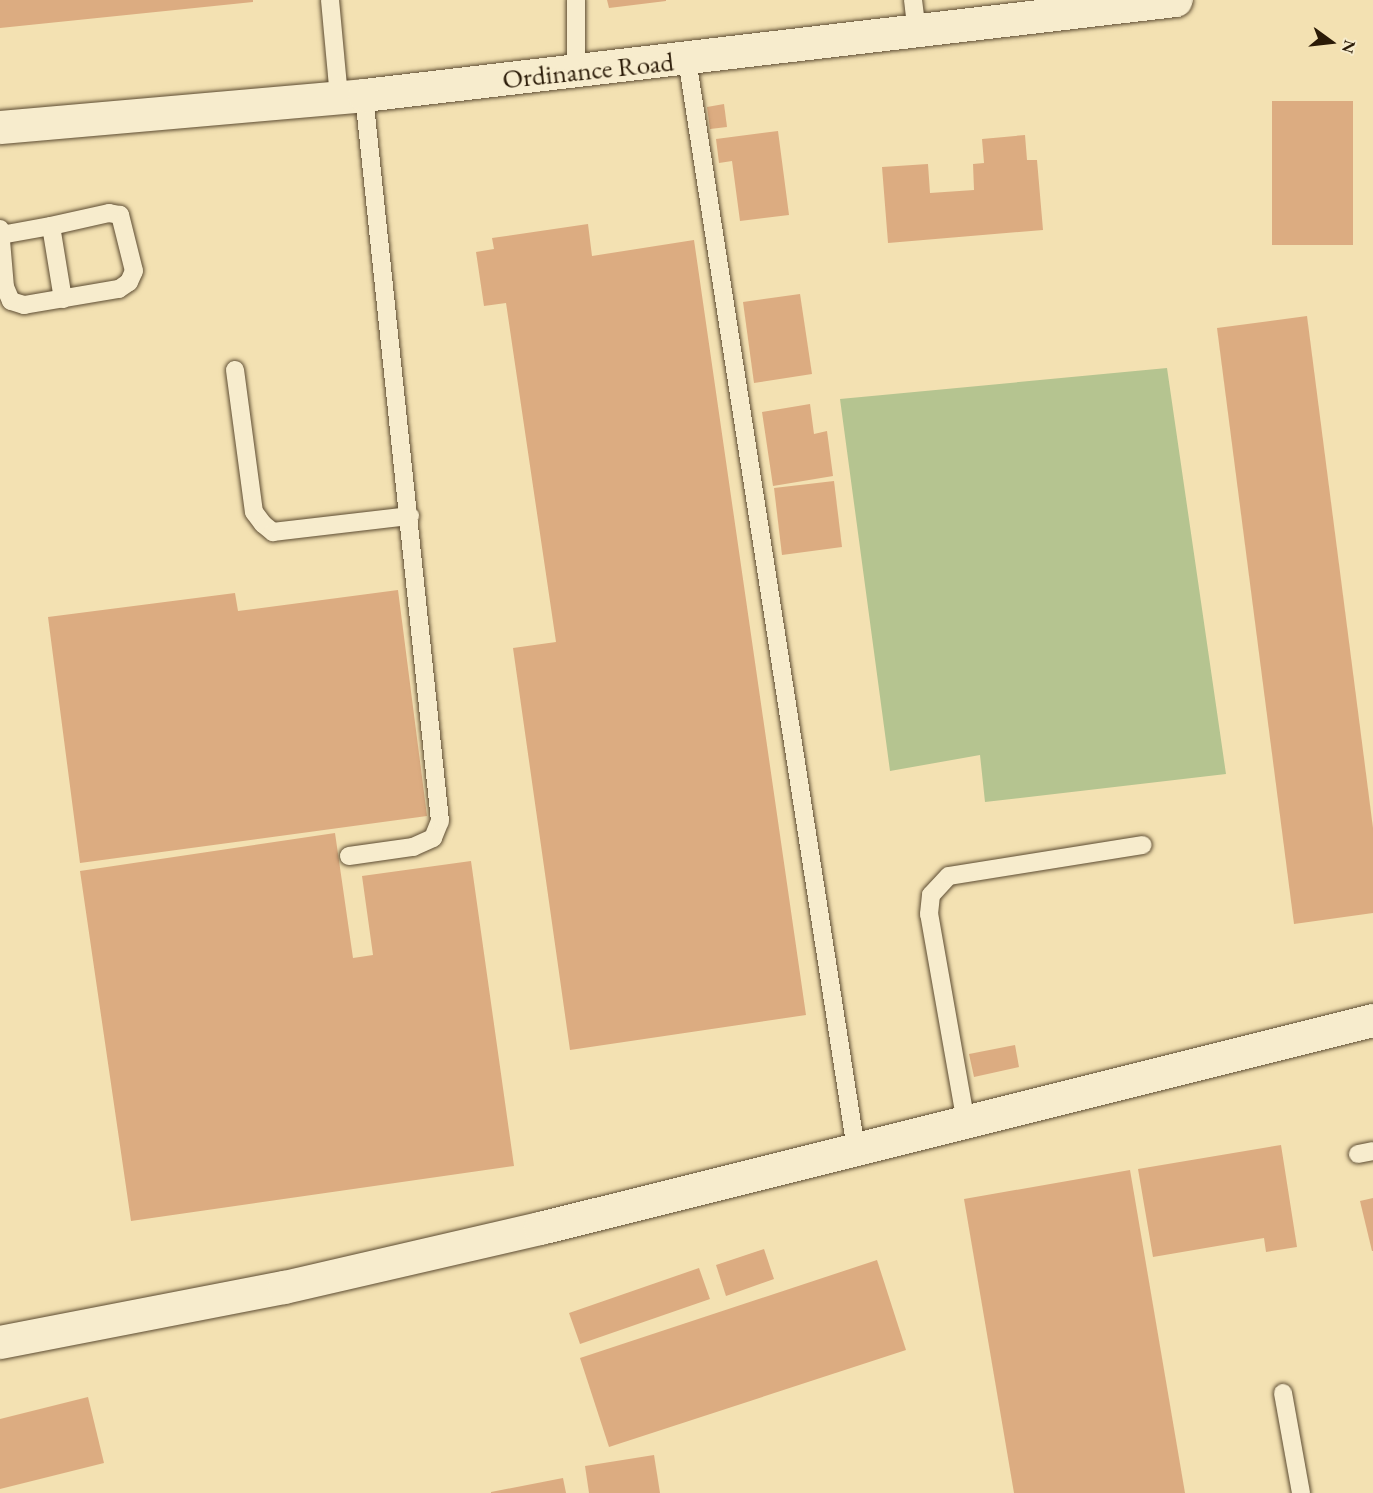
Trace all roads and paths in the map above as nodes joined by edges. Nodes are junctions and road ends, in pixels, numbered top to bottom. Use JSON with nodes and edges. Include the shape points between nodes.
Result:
{"nodes":[{"id":1,"x":330,"y":0,"type":"edge"},
{"id":2,"x":576,"y":0,"type":"edge"},
{"id":3,"x":1175,"y":0,"type":"edge"},
{"id":4,"x":915,"y":15,"type":"edge"},
{"id":5,"x":687,"y":59,"type":"junction"},
{"id":6,"x":576,"y":70,"type":"junction"},
{"id":7,"x":352,"y":96,"type":"junction"},
{"id":8,"x":0,"y":127,"type":"edge"},
{"id":9,"x":51,"y":226,"type":"junction"},
{"id":10,"x":0,"y":229,"type":"edge"},
{"id":11,"x":1,"y":235,"type":"edge"},
{"id":12,"x":63,"y":299,"type":"junction"},
{"id":13,"x":235,"y":370,"type":"dead end"},
{"id":14,"x":410,"y":516,"type":"junction"},
{"id":15,"x":1143,"y":844,"type":"dead end"},
{"id":16,"x":349,"y":856,"type":"dead end"},
{"id":17,"x":1373,"y":1020,"type":"edge"},
{"id":18,"x":966,"y":1123,"type":"junction"},
{"id":19,"x":856,"y":1149,"type":"junction"},
{"id":20,"x":0,"y":1342,"type":"edge"},
{"id":21,"x":1283,"y":1393,"type":"dead end"},
{"id":22,"x":1301,"y":1493,"type":"edge"}],
"edges":[{"from":1,"to":7,"type":"lane"},
{"from":2,"to":6,"type":"lane"},
{"from":3,"to":4,"type":"street","name":"Ordinance Road"},
{"from":4,"to":5,"type":"street","name":"Ordinance Road"},
{"from":5,"to":6,"type":"street","name":"Ordinance Road"},
{"from":5,"to":19,"type":"lane"},
{"from":6,"to":7,"type":"street","name":"Ordinance Road"},
{"from":7,"to":8,"type":"street","name":"Ordinance Road"},
{"from":7,"to":14,"type":"lane"},
{"from":9,"to":11,"type":"lane"},
{"from":9,"to":12,"type":"lane"},
{"from":9,"to":12,"type":"lane","via":[[109,213],[120,215],[134,271],[129,282],[119,289]]},
{"from":10,"to":11,"type":"lane"},
{"from":11,"to":12,"type":"lane","via":[[5,287],[11,301],[24,305]]},
{"from":13,"to":14,"type":"lane","via":[[254,512],[263,524],[273,532]]},
{"from":14,"to":16,"type":"lane","via":[[440,821],[433,838],[413,847]]},
{"from":15,"to":18,"type":"lane","via":[[949,876],[931,895],[929,914]]},
{"from":17,"to":18,"type":"street"},
{"from":18,"to":19,"type":"street"},
{"from":19,"to":20,"type":"street","via":[[285,1287]]},
{"from":21,"to":22,"type":"lane"}]}
